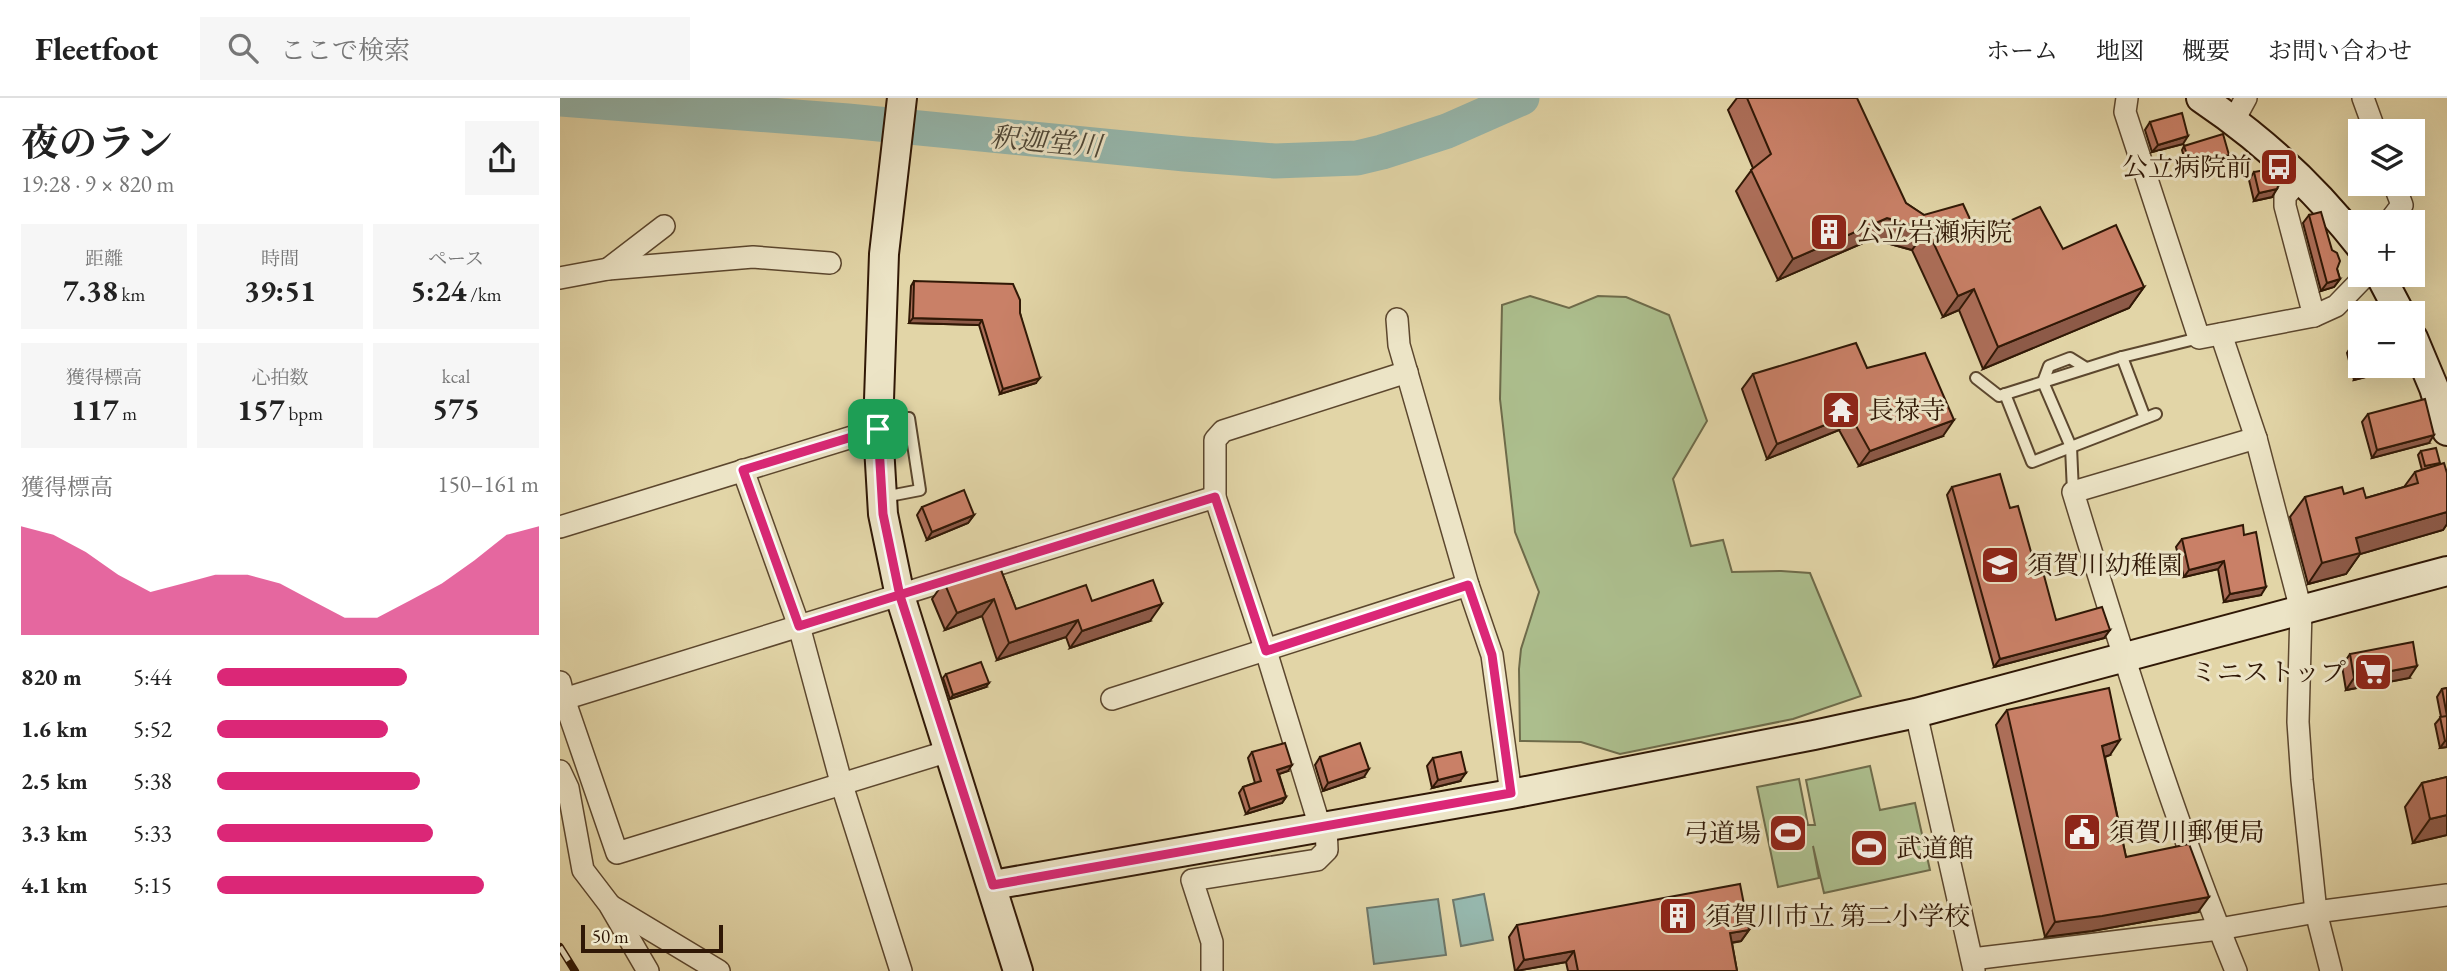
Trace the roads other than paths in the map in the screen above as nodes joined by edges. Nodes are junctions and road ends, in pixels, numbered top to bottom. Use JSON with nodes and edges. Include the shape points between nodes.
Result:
{"nodes":[{"id":1,"x":901,"y":98,"type":"edge"},
{"id":2,"x":2127,"y":98,"type":"edge"},
{"id":3,"x":2201,"y":98,"type":"edge"},
{"id":4,"x":2363,"y":98,"type":"edge"},
{"id":5,"x":2240,"y":109,"type":"edge"},
{"id":6,"x":2371,"y":119,"type":"edge"},
{"id":7,"x":2301,"y":179,"type":"junction"},
{"id":8,"x":664,"y":226,"type":"dead end"},
{"id":9,"x":2348,"y":230,"type":"edge"},
{"id":10,"x":830,"y":263,"type":"dead end"},
{"id":11,"x":608,"y":269,"type":"junction"},
{"id":12,"x":560,"y":278,"type":"edge"},
{"id":13,"x":2355,"y":287,"type":"edge"},
{"id":14,"x":2314,"y":316,"type":"junction"},
{"id":15,"x":1397,"y":319,"type":"dead end"},
{"id":16,"x":2221,"y":334,"type":"junction"},
{"id":17,"x":2199,"y":338,"type":"junction"},
{"id":18,"x":2122,"y":357,"type":"junction"},
{"id":19,"x":2425,"y":367,"type":"edge"},
{"id":20,"x":1407,"y":372,"type":"junction"},
{"id":21,"x":1976,"y":377,"type":"dead end"},
{"id":22,"x":2043,"y":382,"type":"junction"},
{"id":23,"x":2006,"y":394,"type":"junction"},
{"id":24,"x":2156,"y":414,"type":"dead end"},
{"id":25,"x":909,"y":418,"type":"dead end"},
{"id":26,"x":2145,"y":418,"type":"junction"},
{"id":27,"x":878,"y":429,"type":"junction"},
{"id":28,"x":2447,"y":431,"type":"edge"},
{"id":29,"x":2256,"y":438,"type":"junction"},
{"id":30,"x":2071,"y":447,"type":"junction"},
{"id":31,"x":743,"y":470,"type":"junction"},
{"id":32,"x":2073,"y":492,"type":"junction"},
{"id":33,"x":882,"y":497,"type":"junction"},
{"id":34,"x":1215,"y":497,"type":"junction"},
{"id":35,"x":560,"y":527,"type":"edge"},
{"id":36,"x":2447,"y":571,"type":"edge"},
{"id":37,"x":1468,"y":585,"type":"junction"},
{"id":38,"x":900,"y":596,"type":"junction"},
{"id":39,"x":2301,"y":610,"type":"junction"},
{"id":40,"x":799,"y":626,"type":"junction"},
{"id":41,"x":1266,"y":651,"type":"junction"},
{"id":42,"x":2123,"y":659,"type":"junction"},
{"id":43,"x":562,"y":691,"type":"edge"},
{"id":44,"x":1112,"y":699,"type":"dead end"},
{"id":45,"x":1916,"y":713,"type":"junction"},
{"id":46,"x":949,"y":751,"type":"junction"},
{"id":47,"x":560,"y":771,"type":"edge"},
{"id":48,"x":841,"y":782,"type":"junction"},
{"id":49,"x":1511,"y":793,"type":"junction"},
{"id":50,"x":1323,"y":826,"type":"junction"},
{"id":51,"x":617,"y":853,"type":"junction"},
{"id":52,"x":583,"y":870,"type":"junction"},
{"id":53,"x":993,"y":885,"type":"junction"},
{"id":54,"x":2446,"y":901,"type":"edge"},
{"id":55,"x":609,"y":904,"type":"junction"},
{"id":56,"x":2316,"y":912,"type":"junction"},
{"id":57,"x":2219,"y":929,"type":"junction"},
{"id":58,"x":1974,"y":965,"type":"edge"},
{"id":59,"x":648,"y":971,"type":"edge"},
{"id":60,"x":719,"y":971,"type":"edge"},
{"id":61,"x":901,"y":971,"type":"edge"},
{"id":62,"x":1018,"y":971,"type":"edge"},
{"id":63,"x":1212,"y":971,"type":"edge"},
{"id":64,"x":2236,"y":971,"type":"edge"},
{"id":65,"x":2331,"y":971,"type":"edge"}],
"edges":[{"from":1,"to":27,"type":"street","via":[[884,254]]},
{"from":2,"to":17,"type":"street","via":[[2125,112]]},
{"from":3,"to":5,"type":"street"},
{"from":4,"to":6,"type":"street"},
{"from":5,"to":7,"type":"street"},
{"from":7,"to":9,"type":"street"},
{"from":7,"to":14,"type":"street","via":[[2285,196],[2285,206]]},
{"from":8,"to":11,"type":"street"},
{"from":10,"to":11,"type":"street","via":[[753,257]]},
{"from":11,"to":12,"type":"street"},
{"from":13,"to":14,"type":"street","via":[[2336,306]]},
{"from":14,"to":16,"type":"street"},
{"from":15,"to":20,"type":"street"},
{"from":16,"to":17,"type":"street"},
{"from":16,"to":29,"type":"street"},
{"from":17,"to":18,"type":"lane"},
{"from":18,"to":22,"type":"lane"},
{"from":18,"to":26,"type":"lane"},
{"from":19,"to":28,"type":"street"},
{"from":20,"to":34,"type":"street","via":[[1223,431],[1215,440]]},
{"from":20,"to":37,"type":"street"},
{"from":21,"to":23,"type":"lane","via":[[1999,396]]},
{"from":22,"to":23,"type":"lane"},
{"from":22,"to":30,"type":"lane"},
{"from":23,"to":30,"type":"lane","via":[[2032,463]]},
{"from":24,"to":26,"type":"lane"},
{"from":25,"to":33,"type":"lane","via":[[920,490]]},
{"from":26,"to":30,"type":"lane"},
{"from":27,"to":31,"type":"street"},
{"from":27,"to":33,"type":"street"},
{"from":29,"to":32,"type":"street"},
{"from":29,"to":39,"type":"street"},
{"from":30,"to":32,"type":"lane"},
{"from":31,"to":35,"type":"street"},
{"from":31,"to":40,"type":"street"},
{"from":32,"to":42,"type":"street"},
{"from":33,"to":38,"type":"street"},
{"from":34,"to":38,"type":"street"},
{"from":34,"to":41,"type":"street"},
{"from":36,"to":39,"type":"street"},
{"from":37,"to":41,"type":"street"},
{"from":37,"to":49,"type":"street","via":[[1492,655]]},
{"from":38,"to":40,"type":"street"},
{"from":38,"to":46,"type":"street"},
{"from":39,"to":42,"type":"street"},
{"from":39,"to":56,"type":"street","via":[[2298,722]]},
{"from":40,"to":43,"type":"street"},
{"from":40,"to":48,"type":"street"},
{"from":41,"to":44,"type":"street"},
{"from":41,"to":50,"type":"street"},
{"from":42,"to":45,"type":"street"},
{"from":42,"to":57,"type":"street"},
{"from":43,"to":51,"type":"street"},
{"from":45,"to":49,"type":"street"},
{"from":45,"to":58,"type":"street"},
{"from":46,"to":48,"type":"street"},
{"from":46,"to":53,"type":"street"},
{"from":47,"to":52,"type":"street","via":[[568,788]]},
{"from":48,"to":51,"type":"street"},
{"from":48,"to":61,"type":"street"},
{"from":49,"to":50,"type":"street"},
{"from":50,"to":53,"type":"street"},
{"from":50,"to":63,"type":"street","via":[[1327,850],[1317,860],[1192,880],[1212,942]]},
{"from":51,"to":52,"type":"street"},
{"from":52,"to":55,"type":"street"},
{"from":53,"to":62,"type":"street"},
{"from":54,"to":56,"type":"street"},
{"from":55,"to":59,"type":"street"},
{"from":55,"to":60,"type":"street"},
{"from":56,"to":57,"type":"street"},
{"from":56,"to":65,"type":"street"},
{"from":57,"to":58,"type":"street"},
{"from":57,"to":64,"type":"street"}]}
